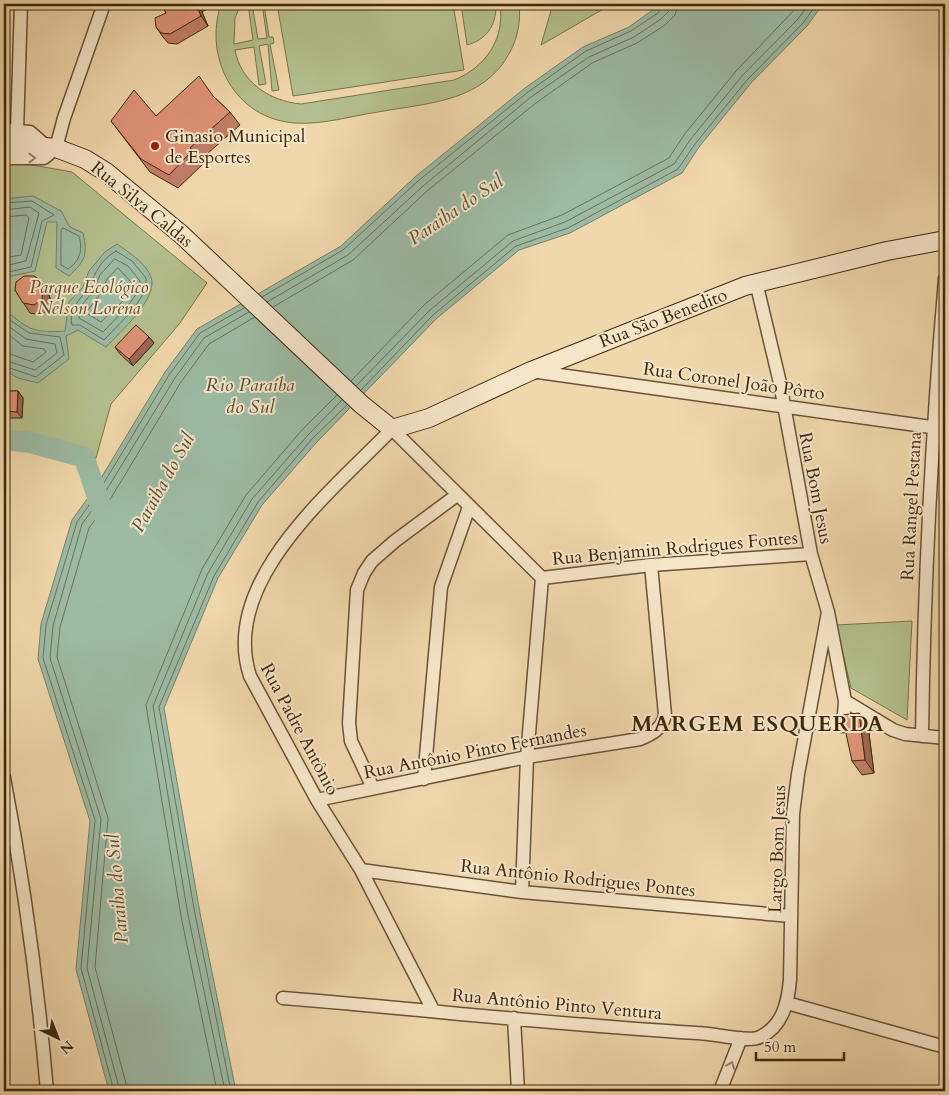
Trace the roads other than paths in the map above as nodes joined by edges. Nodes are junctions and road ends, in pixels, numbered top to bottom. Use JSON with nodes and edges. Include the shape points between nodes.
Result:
{"nodes":[{"id":1,"x":21,"y":4,"type":"edge"},
{"id":2,"x":104,"y":4,"type":"edge"},
{"id":3,"x":4,"y":130,"type":"edge"},
{"id":4,"x":8,"y":139,"type":"edge"},
{"id":5,"x":52,"y":147,"type":"junction"},
{"id":6,"x":4,"y":158,"type":"edge"},
{"id":7,"x":945,"y":240,"type":"edge"},
{"id":8,"x":945,"y":279,"type":"edge"},
{"id":9,"x":756,"y":282,"type":"junction"},
{"id":10,"x":531,"y":371,"type":"junction"},
{"id":11,"x":782,"y":405,"type":"junction"},
{"id":12,"x":939,"y":428,"type":"edge"},
{"id":13,"x":392,"y":429,"type":"junction"},
{"id":14,"x":457,"y":495,"type":"junction"},
{"id":15,"x":469,"y":507,"type":"junction"},
{"id":16,"x":811,"y":554,"type":"junction"},
{"id":17,"x":651,"y":565,"type":"junction"},
{"id":18,"x":542,"y":578,"type":"junction"},
{"id":19,"x":828,"y":612,"type":"junction"},
{"id":20,"x":845,"y":701,"type":"junction"},
{"id":21,"x":808,"y":722,"type":"junction"},
{"id":22,"x":922,"y":736,"type":"junction"},
{"id":23,"x":945,"y":738,"type":"edge"},
{"id":24,"x":527,"y":757,"type":"junction"},
{"id":25,"x":4,"y":778,"type":"edge"},
{"id":26,"x":424,"y":780,"type":"junction"},
{"id":27,"x":373,"y":788,"type":"junction"},
{"id":28,"x":317,"y":800,"type":"junction"},
{"id":29,"x":361,"y":870,"type":"junction"},
{"id":30,"x":522,"y":892,"type":"junction"},
{"id":31,"x":791,"y":916,"type":"junction"},
{"id":32,"x":790,"y":980,"type":"joint"},
{"id":33,"x":283,"y":998,"type":"dead end"},
{"id":34,"x":787,"y":1003,"type":"junction"},
{"id":35,"x":433,"y":1010,"type":"junction"},
{"id":36,"x":514,"y":1018,"type":"junction"},
{"id":37,"x":741,"y":1038,"type":"junction"},
{"id":38,"x":945,"y":1047,"type":"edge"},
{"id":39,"x":47,"y":1091,"type":"edge"},
{"id":40,"x":518,"y":1091,"type":"edge"},
{"id":41,"x":720,"y":1091,"type":"edge"}],
"edges":[{"from":1,"to":4,"type":"street"},
{"from":2,"to":5,"type":"street"},
{"from":3,"to":4,"type":"street"},
{"from":4,"to":5,"type":"main road","name":"Rua Silva Caldas"},
{"from":6,"to":5,"type":"street","one_way":true,"via":[[44,158]]},
{"from":5,"to":13,"type":"main road","name":"Rua Silva Caldas","via":[[85,159],[142,200],[361,404]]},
{"from":7,"to":9,"type":"main road","name":"Rua São Benedito"},
{"from":8,"to":12,"type":"street","name":"Rua Rangel Pestana"},
{"from":9,"to":10,"type":"main road","name":"Rua São Benedito"},
{"from":9,"to":11,"type":"street","name":"Rua Bom Jesus","via":[[780,383]]},
{"from":10,"to":11,"type":"street","name":"Rua Coronel João Pôrto"},
{"from":10,"to":13,"type":"main road","name":"Rua São Benedito","via":[[430,418]]},
{"from":11,"to":12,"type":"street","name":"Rua Coronel João Pôrto"},
{"from":11,"to":16,"type":"street","name":"Rua Bom Jesus"},
{"from":12,"to":22,"type":"street","name":"Rua Rangel Pestana","via":[[923,614]]},
{"from":13,"to":14,"type":"street"},
{"from":13,"to":28,"type":"street","name":"Rua Padre Antônio","via":[[298,527],[260,579],[248,613],[244,641],[250,676]]},
{"from":14,"to":15,"type":"street"},
{"from":14,"to":27,"type":"street","via":[[372,561],[358,590],[351,741]]},
{"from":15,"to":18,"type":"street"},
{"from":15,"to":26,"type":"street","via":[[441,587]]},
{"from":16,"to":17,"type":"street","name":"Rua Benjamin Rodrigues Fontes"},
{"from":16,"to":19,"type":"street","name":"Rua Bom Jesus"},
{"from":17,"to":18,"type":"street","name":"Rua Benjamin Rodrigues Fontes"},
{"from":17,"to":24,"type":"street","name":"Rua Antônio Pinto Fernandes","via":[[664,722],[658,730],[640,739]]},
{"from":18,"to":24,"type":"street"},
{"from":19,"to":20,"type":"street","name":"Rua Bom Jesus"},
{"from":19,"to":21,"type":"street","name":"Largo Bom Jesus"},
{"from":20,"to":21,"type":"street","via":[[843,726]]},
{"from":20,"to":22,"type":"street","via":[[893,730]]},
{"from":21,"to":31,"type":"street","name":"Largo Bom Jesus","via":[[793,814]]},
{"from":22,"to":23,"type":"street"},
{"from":24,"to":26,"type":"street","name":"Rua Antônio Pinto Fernandes"},
{"from":24,"to":30,"type":"street"},
{"from":25,"to":39,"type":"street","via":[[33,948]]},
{"from":26,"to":27,"type":"street","name":"Rua Antônio Pinto Fernandes"},
{"from":27,"to":28,"type":"street","name":"Rua Antônio Pinto Fernandes"},
{"from":28,"to":29,"type":"street","name":"Rua Padre Antônio"},
{"from":29,"to":30,"type":"street","name":"Rua Antônio Rodrigues Pontes"},
{"from":29,"to":35,"type":"street","name":"Rua Padre Antônio"},
{"from":30,"to":31,"type":"street","name":"Rua Antônio Rodrigues Pontes"},
{"from":31,"to":32,"type":"street","name":"Largo Bom Jesus"},
{"from":32,"to":34,"type":"street","name":"Rua Antônio Pinto Ventura"},
{"from":33,"to":35,"type":"street","name":"Rua Antônio Pinto Ventura"},
{"from":34,"to":37,"type":"street","name":"Rua Antônio Pinto Ventura","via":[[773,1028],[760,1037]]},
{"from":34,"to":38,"type":"street"},
{"from":35,"to":36,"type":"street","name":"Rua Antônio Pinto Ventura"},
{"from":36,"to":37,"type":"street","name":"Rua Antônio Pinto Ventura"},
{"from":36,"to":40,"type":"street"},
{"from":41,"to":37,"type":"street","one_way":true}]}
